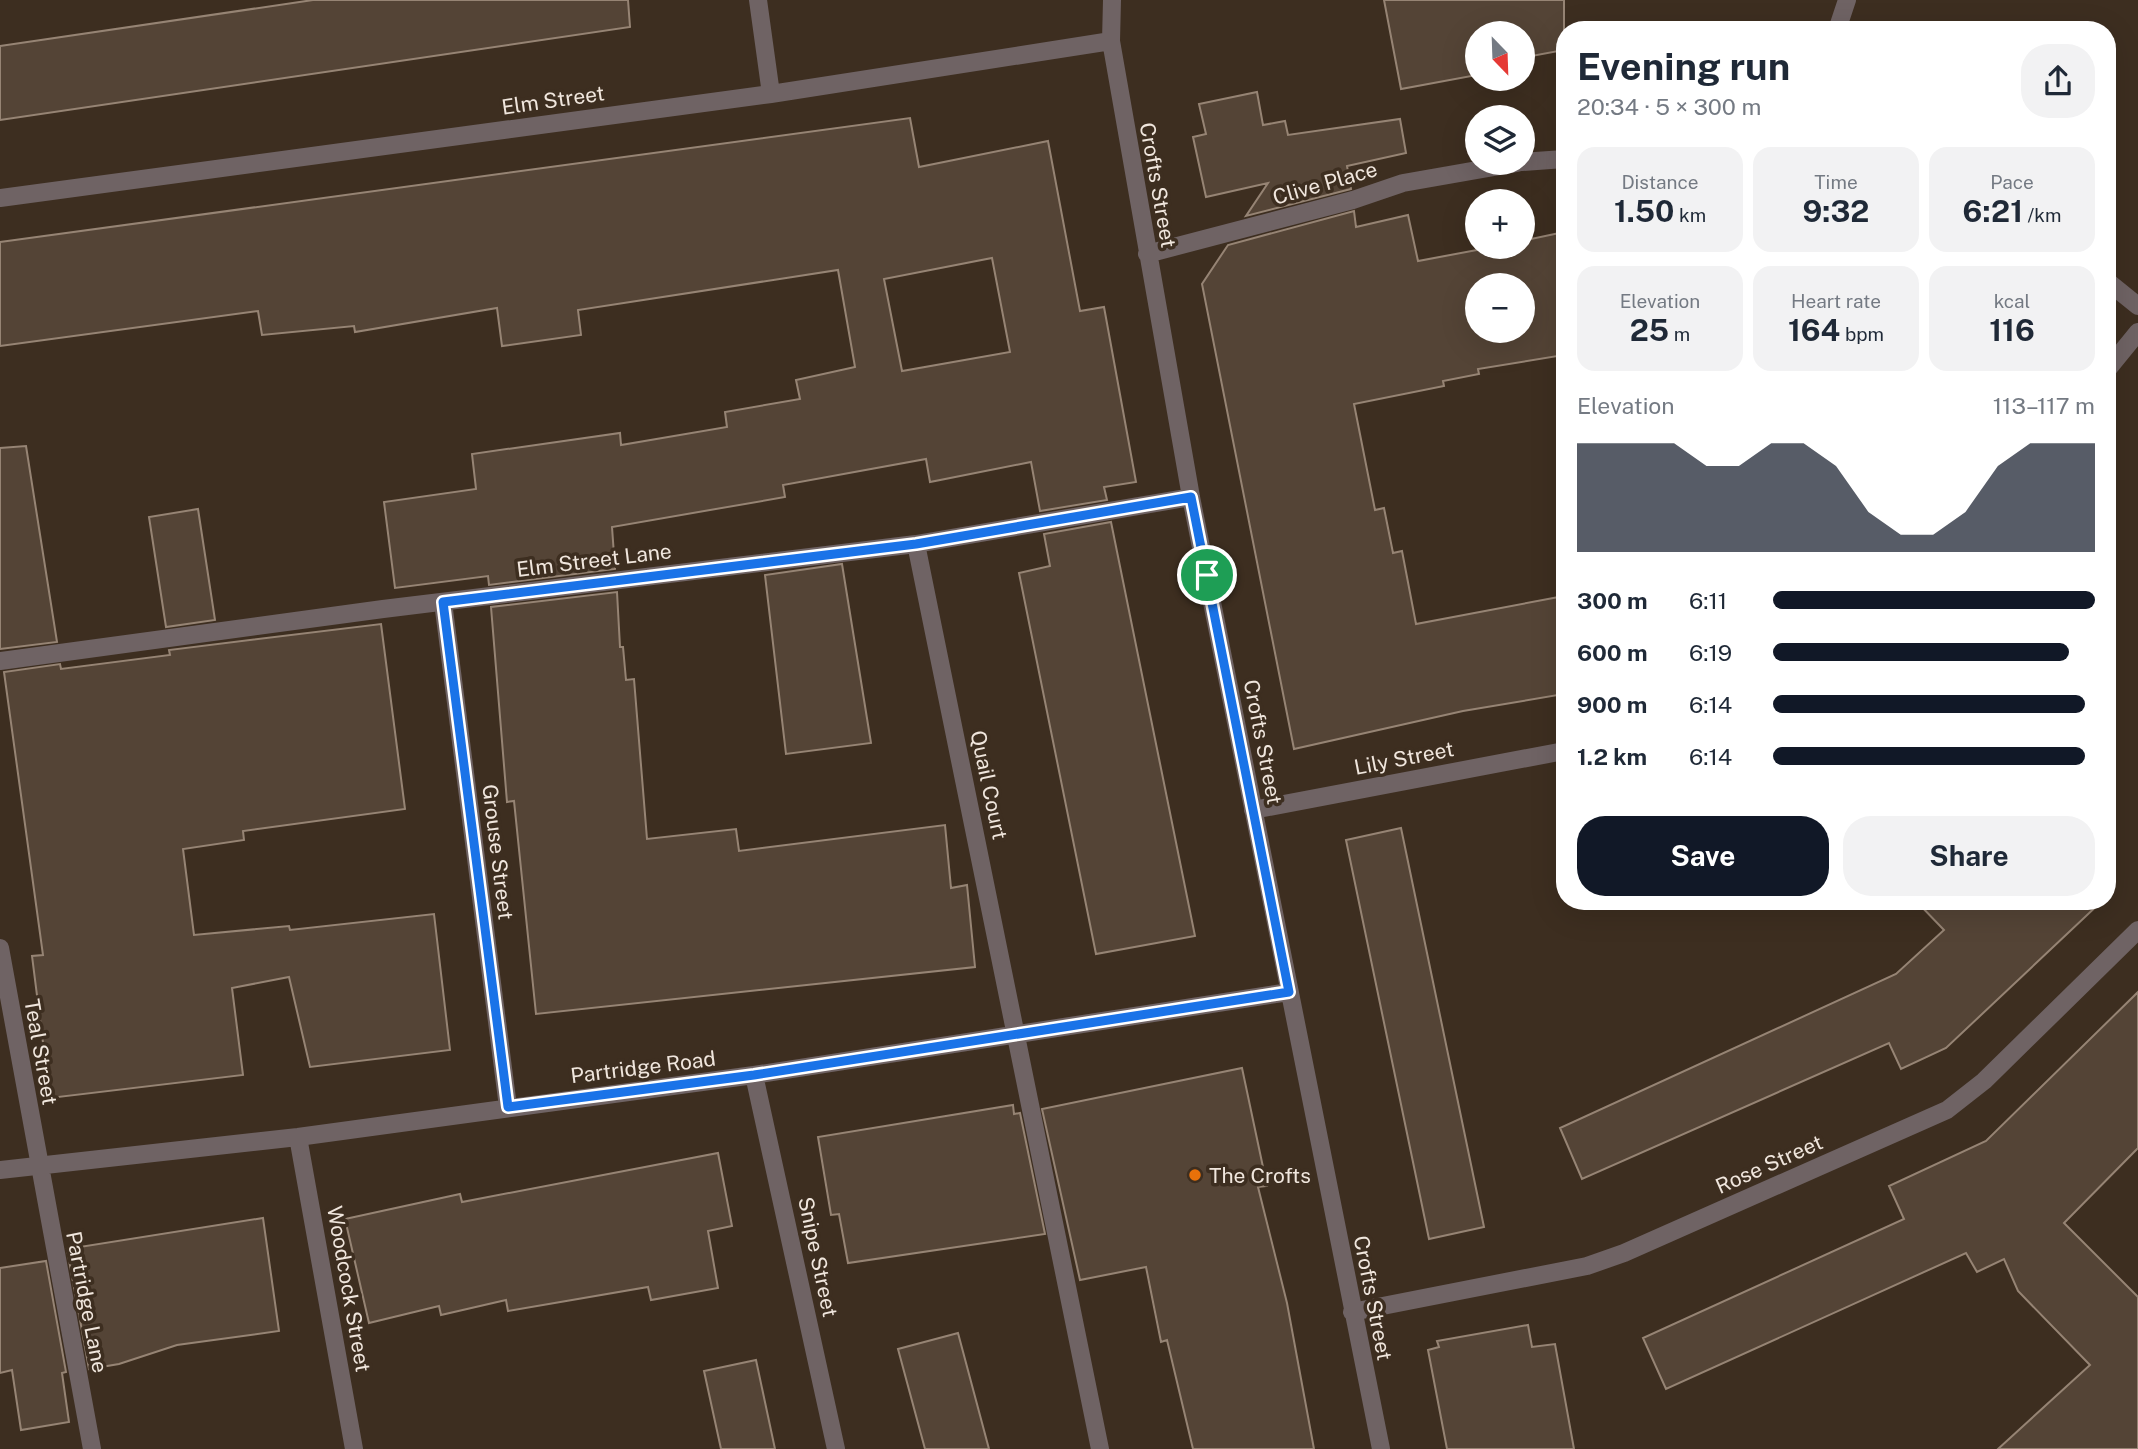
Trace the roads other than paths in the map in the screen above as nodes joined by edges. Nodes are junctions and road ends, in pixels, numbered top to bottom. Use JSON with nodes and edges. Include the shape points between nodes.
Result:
{"nodes":[{"id":1,"x":758,"y":0,"type":"edge"},
{"id":2,"x":1112,"y":0,"type":"edge"},
{"id":3,"x":1847,"y":0,"type":"edge"},
{"id":4,"x":1841,"y":21,"type":"edge"},
{"id":5,"x":1111,"y":41,"type":"junction"},
{"id":6,"x":771,"y":94,"type":"junction"},
{"id":7,"x":1556,"y":160,"type":"edge"},
{"id":8,"x":1535,"y":161,"type":"edge"},
{"id":9,"x":1465,"y":172,"type":"edge"},
{"id":10,"x":0,"y":198,"type":"edge"},
{"id":11,"x":1147,"y":254,"type":"junction"},
{"id":12,"x":2116,"y":288,"type":"edge"},
{"id":13,"x":2138,"y":306,"type":"edge"},
{"id":14,"x":2138,"y":332,"type":"edge"},
{"id":15,"x":2116,"y":359,"type":"edge"},
{"id":16,"x":1191,"y":497,"type":"junction"},
{"id":17,"x":916,"y":544,"type":"junction"},
{"id":18,"x":443,"y":602,"type":"junction"},
{"id":19,"x":0,"y":661,"type":"edge"},
{"id":20,"x":1556,"y":753,"type":"edge"},
{"id":21,"x":1253,"y":810,"type":"junction"},
{"id":22,"x":2138,"y":930,"type":"edge"},
{"id":23,"x":0,"y":948,"type":"edge"},
{"id":24,"x":1289,"y":992,"type":"junction"},
{"id":25,"x":1017,"y":1036,"type":"junction"},
{"id":26,"x":754,"y":1075,"type":"junction"},
{"id":27,"x":508,"y":1107,"type":"junction"},
{"id":28,"x":298,"y":1137,"type":"junction"},
{"id":29,"x":38,"y":1164,"type":"junction"},
{"id":30,"x":0,"y":1170,"type":"edge"},
{"id":31,"x":1352,"y":1312,"type":"junction"},
{"id":32,"x":92,"y":1449,"type":"edge"},
{"id":33,"x":354,"y":1449,"type":"edge"},
{"id":34,"x":836,"y":1449,"type":"edge"},
{"id":35,"x":1100,"y":1449,"type":"edge"},
{"id":36,"x":1381,"y":1449,"type":"edge"}],
"edges":[{"from":1,"to":6,"type":"street"},
{"from":2,"to":5,"type":"street","name":"Crofts Street"},
{"from":3,"to":4,"type":"street"},
{"from":5,"to":6,"type":"street","name":"Elm Street"},
{"from":5,"to":11,"type":"street","name":"Crofts Street"},
{"from":6,"to":10,"type":"street","name":"Elm Street"},
{"from":7,"to":8,"type":"street"},
{"from":9,"to":11,"type":"street","name":"Clive Place","via":[[1403,183]]},
{"from":11,"to":16,"type":"street","name":"Crofts Street"},
{"from":12,"to":13,"type":"street"},
{"from":14,"to":15,"type":"street"},
{"from":16,"to":17,"type":"street","name":"Elm Street Lane"},
{"from":16,"to":21,"type":"street","name":"Crofts Street"},
{"from":17,"to":18,"type":"street","name":"Elm Street Lane"},
{"from":17,"to":25,"type":"street","name":"Quail Court"},
{"from":18,"to":19,"type":"street","name":"Elm Street Lane"},
{"from":18,"to":27,"type":"street","name":"Grouse Street"},
{"from":20,"to":21,"type":"street","name":"Lily Street"},
{"from":21,"to":24,"type":"street","name":"Crofts Street"},
{"from":22,"to":31,"type":"street","name":"Rose Street","via":[[1983,1081],[1947,1110],[1599,1262]]},
{"from":23,"to":29,"type":"street","name":"Teal Street"},
{"from":24,"to":25,"type":"street","name":"Partridge Road"},
{"from":24,"to":31,"type":"street","name":"Crofts Street"},
{"from":25,"to":26,"type":"street","name":"Partridge Road"},
{"from":25,"to":35,"type":"street","name":"Quail Court"},
{"from":26,"to":27,"type":"street","name":"Partridge Road"},
{"from":26,"to":34,"type":"street","name":"Snipe Street"},
{"from":27,"to":28,"type":"street","name":"Partridge Road"},
{"from":28,"to":29,"type":"street","name":"Partridge Road"},
{"from":28,"to":33,"type":"street","name":"Woodcock Street"},
{"from":29,"to":30,"type":"street","name":"Partridge Road"},
{"from":29,"to":32,"type":"street","name":"Partridge Lane"},
{"from":31,"to":36,"type":"street","name":"Crofts Street"}]}
